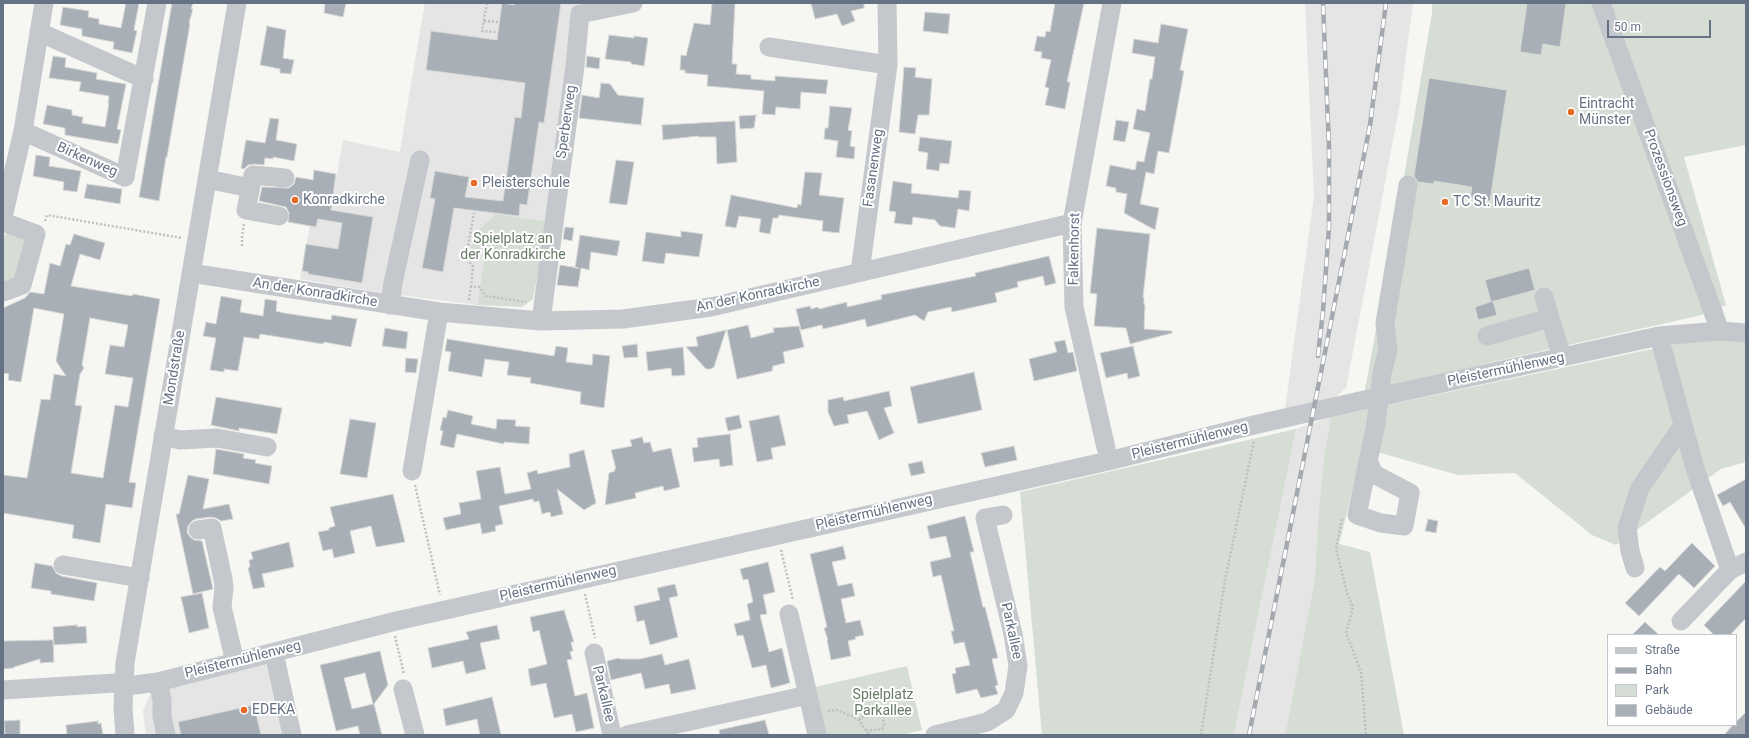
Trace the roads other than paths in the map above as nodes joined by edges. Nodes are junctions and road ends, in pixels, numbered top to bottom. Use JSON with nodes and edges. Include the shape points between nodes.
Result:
{"nodes":[{"id":1,"x":44,"y":3,"type":"edge"},
{"id":2,"x":157,"y":3,"type":"edge"},
{"id":3,"x":237,"y":3,"type":"edge"},
{"id":4,"x":633,"y":3,"type":"edge"},
{"id":5,"x":887,"y":3,"type":"edge"},
{"id":6,"x":1112,"y":3,"type":"edge"},
{"id":7,"x":1601,"y":3,"type":"edge"},
{"id":8,"x":39,"y":32,"type":"junction"},
{"id":9,"x":769,"y":47,"type":"dead end"},
{"id":10,"x":888,"y":64,"type":"junction"},
{"id":11,"x":144,"y":79,"type":"junction"},
{"id":12,"x":23,"y":130,"type":"junction"},
{"id":13,"x":420,"y":160,"type":"dead end"},
{"id":14,"x":285,"y":178,"type":"dead end"},
{"id":15,"x":207,"y":179,"type":"junction"},
{"id":16,"x":1408,"y":186,"type":"dead end"},
{"id":17,"x":250,"y":188,"type":"junction"},
{"id":18,"x":279,"y":216,"type":"dead end"},
{"id":19,"x":3,"y":217,"type":"edge"},
{"id":20,"x":3,"y":222,"type":"edge"},
{"id":21,"x":1072,"y":223,"type":"junction"},
{"id":22,"x":860,"y":272,"type":"junction"},
{"id":23,"x":191,"y":273,"type":"junction"},
{"id":24,"x":3,"y":292,"type":"edge"},
{"id":25,"x":1544,"y":298,"type":"dead end"},
{"id":26,"x":390,"y":305,"type":"junction"},
{"id":27,"x":439,"y":312,"type":"junction"},
{"id":28,"x":541,"y":313,"type":"junction"},
{"id":29,"x":1550,"y":318,"type":"junction"},
{"id":30,"x":1720,"y":331,"type":"junction"},
{"id":31,"x":1746,"y":333,"type":"edge"},
{"id":32,"x":1487,"y":336,"type":"dead end"},
{"id":33,"x":1659,"y":336,"type":"junction"},
{"id":34,"x":1562,"y":357,"type":"junction"},
{"id":35,"x":1380,"y":398,"type":"junction"},
{"id":36,"x":1683,"y":425,"type":"junction"},
{"id":37,"x":164,"y":436,"type":"junction"},
{"id":38,"x":267,"y":447,"type":"dead end"},
{"id":39,"x":1106,"y":448,"type":"dead end"},
{"id":40,"x":1368,"y":464,"type":"dead end"},
{"id":41,"x":412,"y":471,"type":"road end"},
{"id":42,"x":1003,"y":516,"type":"dead end"},
{"id":43,"x":198,"y":530,"type":"dead end"},
{"id":44,"x":63,"y":565,"type":"dead end"},
{"id":45,"x":1738,"y":566,"type":"edge"},
{"id":46,"x":1636,"y":568,"type":"dead end"},
{"id":47,"x":140,"y":578,"type":"junction"},
{"id":48,"x":790,"y":614,"type":"road end"},
{"id":49,"x":1681,"y":621,"type":"dead end"},
{"id":50,"x":274,"y":652,"type":"junction"},
{"id":51,"x":594,"y":653,"type":"road end"},
{"id":52,"x":235,"y":662,"type":"junction"},
{"id":53,"x":158,"y":682,"type":"junction"},
{"id":54,"x":124,"y":684,"type":"junction"},
{"id":55,"x":403,"y":689,"type":"road end"},
{"id":56,"x":3,"y":690,"type":"edge"},
{"id":57,"x":808,"y":695,"type":"junction"},
{"id":58,"x":125,"y":735,"type":"edge"},
{"id":59,"x":166,"y":735,"type":"edge"},
{"id":60,"x":292,"y":735,"type":"edge"},
{"id":61,"x":415,"y":735,"type":"edge"},
{"id":62,"x":612,"y":735,"type":"edge"},
{"id":63,"x":627,"y":735,"type":"edge"},
{"id":64,"x":816,"y":735,"type":"edge"},
{"id":65,"x":935,"y":735,"type":"edge"}],
"edges":[{"from":1,"to":8,"type":"street"},
{"from":2,"to":11,"type":"street","name":"Birkenweg"},
{"from":3,"to":15,"type":"street","name":"Mondstraße"},
{"from":4,"to":28,"type":"street","name":"Sperberweg","via":[[580,14]]},
{"from":5,"to":10,"type":"street","name":"Fasanenweg"},
{"from":6,"to":21,"type":"street","name":"Falkenhorst"},
{"from":7,"to":30,"type":"street","name":"Prozessionsweg"},
{"from":8,"to":11,"type":"street"},
{"from":8,"to":12,"type":"street"},
{"from":9,"to":10,"type":"street"},
{"from":10,"to":22,"type":"street","name":"Fasanenweg"},
{"from":11,"to":12,"type":"street","name":"Birkenweg","via":[[125,177]]},
{"from":12,"to":19,"type":"street"},
{"from":13,"to":26,"type":"street"},
{"from":14,"to":17,"type":"street","via":[[253,175]]},
{"from":15,"to":17,"type":"street"},
{"from":15,"to":23,"type":"street","name":"Mondstraße"},
{"from":16,"to":35,"type":"street","via":[[1385,323],[1388,350],[1382,373]]},
{"from":17,"to":18,"type":"street","via":[[246,210]]},
{"from":20,"to":24,"type":"street","via":[[36,234],[22,285]]},
{"from":21,"to":22,"type":"street","name":"An der Konradkirche"},
{"from":21,"to":39,"type":"street","name":"Falkenhorst","via":[[1074,307]]},
{"from":22,"to":28,"type":"street","name":"An der Konradkirche","via":[[711,307],[623,319]]},
{"from":23,"to":26,"type":"street","name":"An der Konradkirche"},
{"from":23,"to":37,"type":"street","name":"Mondstraße"},
{"from":25,"to":29,"type":"street"},
{"from":26,"to":27,"type":"street","name":"An der Konradkirche"},
{"from":27,"to":28,"type":"street","name":"An der Konradkirche"},
{"from":27,"to":41,"type":"street"},
{"from":29,"to":32,"type":"street"},
{"from":29,"to":34,"type":"street"},
{"from":30,"to":31,"type":"street","name":"Pleistermühlenweg"},
{"from":30,"to":33,"type":"street","name":"Pleistermühlenweg"},
{"from":33,"to":34,"type":"street","name":"Pleistermühlenweg"},
{"from":33,"to":36,"type":"street"},
{"from":34,"to":35,"type":"street","name":"Pleistermühlenweg"},
{"from":35,"to":40,"type":"street"},
{"from":35,"to":50,"type":"street","name":"Pleistermühlenweg","via":[[581,578]]},
{"from":36,"to":45,"type":"street","via":[[1694,465]]},
{"from":36,"to":46,"type":"street","via":[[1640,488],[1627,528],[1630,551]]},
{"from":37,"to":38,"type":"street","via":[[180,440],[217,438]]},
{"from":37,"to":47,"type":"street","name":"Mondstraße"},
{"from":42,"to":65,"type":"street","name":"Parkallee","via":[[985,518],[1013,634],[1018,666],[1014,693],[1006,710],[987,722]]},
{"from":43,"to":52,"type":"street","via":[[212,528],[223,579],[222,607]]},
{"from":44,"to":47,"type":"street"},
{"from":45,"to":49,"type":"street"},
{"from":47,"to":54,"type":"street","name":"Mondstraße","via":[[125,663]]},
{"from":48,"to":57,"type":"street"},
{"from":50,"to":52,"type":"street","name":"Pleistermühlenweg"},
{"from":50,"to":60,"type":"street"},
{"from":51,"to":62,"type":"street","name":"Parkallee"},
{"from":52,"to":53,"type":"street","name":"Pleistermühlenweg"},
{"from":53,"to":54,"type":"street","name":"Pleistermühlenweg"},
{"from":53,"to":59,"type":"street"},
{"from":54,"to":56,"type":"street","name":"Pleistermühlenweg"},
{"from":54,"to":58,"type":"street","name":"Mondstraße"},
{"from":55,"to":61,"type":"street"},
{"from":57,"to":63,"type":"street","name":"Parkallee"},
{"from":57,"to":64,"type":"street"}]}
